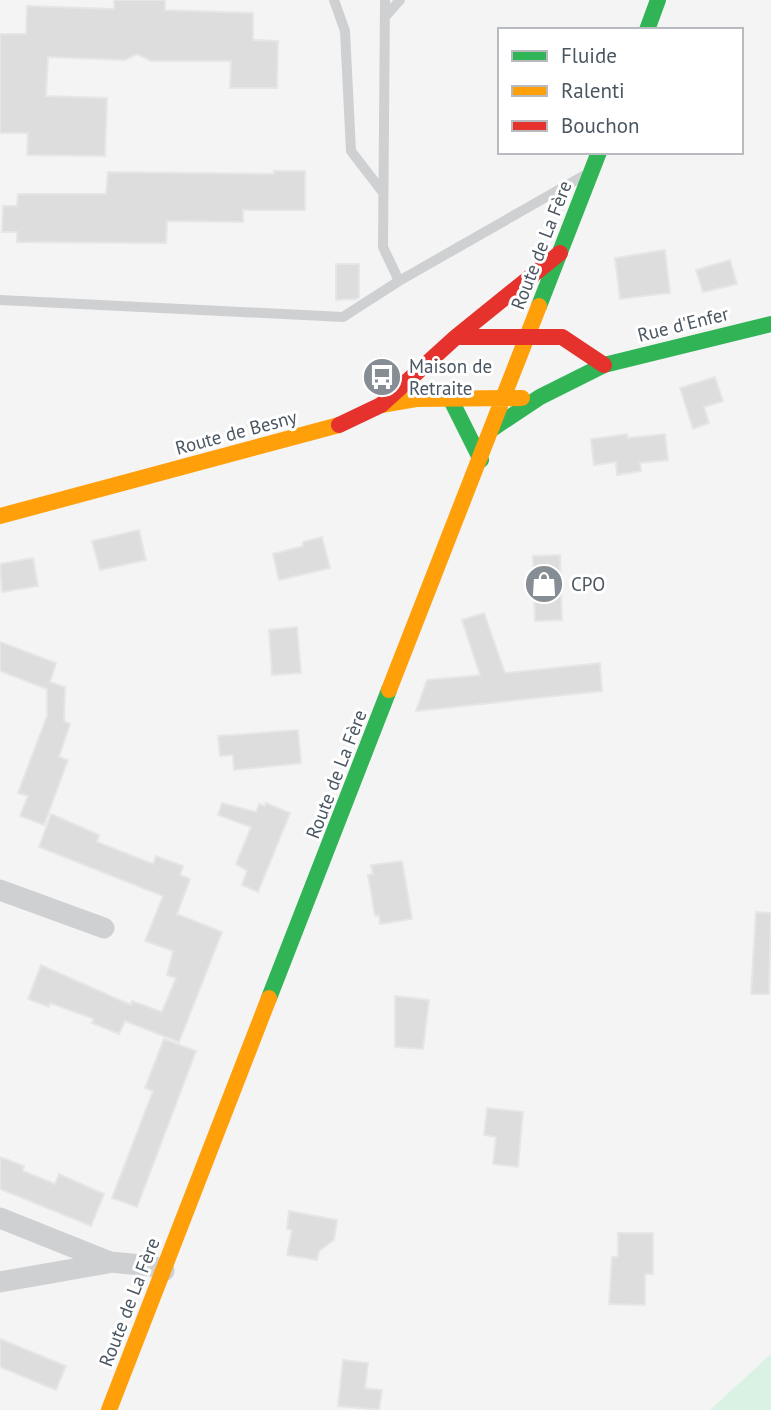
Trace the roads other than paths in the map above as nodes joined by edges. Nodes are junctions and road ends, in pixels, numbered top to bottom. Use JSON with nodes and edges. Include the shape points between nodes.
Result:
{"nodes":[{"id":1,"x":334,"y":0,"type":"edge"},
{"id":2,"x":385,"y":0,"type":"edge"},
{"id":3,"x":400,"y":0,"type":"edge"},
{"id":4,"x":658,"y":0,"type":"edge"},
{"id":5,"x":385,"y":17,"type":"junction"},
{"id":6,"x":648,"y":28,"type":"edge"},
{"id":7,"x":599,"y":154,"type":"edge"},
{"id":8,"x":592,"y":172,"type":"junction"},
{"id":9,"x":381,"y":190,"type":"junction"},
{"id":10,"x":561,"y":253,"type":"junction"},
{"id":11,"x":399,"y":281,"type":"junction"},
{"id":12,"x":545,"y":293,"type":"junction"},
{"id":13,"x":0,"y":300,"type":"edge"},
{"id":14,"x":771,"y":324,"type":"edge"},
{"id":15,"x":456,"y":337,"type":"junction"},
{"id":16,"x":528,"y":337,"type":"junction"},
{"id":17,"x":562,"y":337,"type":"junction"},
{"id":18,"x":604,"y":365,"type":"junction"},
{"id":19,"x":540,"y":397,"type":"junction"},
{"id":20,"x":450,"y":398,"type":"junction"},
{"id":21,"x":505,"y":398,"type":"junction"},
{"id":22,"x":381,"y":404,"type":"junction"},
{"id":23,"x":492,"y":429,"type":"junction"},
{"id":24,"x":481,"y":460,"type":"junction"},
{"id":25,"x":0,"y":516,"type":"edge"},
{"id":26,"x":0,"y":890,"type":"edge"},
{"id":27,"x":104,"y":928,"type":"dead end"},
{"id":28,"x":0,"y":1218,"type":"edge"},
{"id":29,"x":110,"y":1262,"type":"junction"},
{"id":30,"x":164,"y":1271,"type":"junction"},
{"id":31,"x":0,"y":1282,"type":"edge"},
{"id":32,"x":109,"y":1410,"type":"edge"}],
"edges":[{"from":1,"to":9,"type":"lane","via":[[345,31],[351,151]]},
{"from":2,"to":5,"type":"lane"},
{"from":3,"to":5,"type":"lane"},
{"from":4,"to":6,"type":"main road"},
{"from":5,"to":9,"type":"lane"},
{"from":7,"to":8,"type":"main road","name":"Route de La Fère"},
{"from":8,"to":10,"type":"main road","name":"Route de La Fère"},
{"from":8,"to":11,"type":"lane"},
{"from":9,"to":11,"type":"lane","via":[[383,247]]},
{"from":10,"to":12,"type":"main road","name":"Route de La Fère"},
{"from":10,"to":15,"type":"main road","name":"Route de Besny"},
{"from":11,"to":13,"type":"lane","via":[[343,317]]},
{"from":12,"to":16,"type":"main road","name":"Route de La Fère"},
{"from":12,"to":17,"type":"main road"},
{"from":14,"to":18,"type":"main road","name":"Rue d'Enfer"},
{"from":15,"to":16,"type":"main road"},
{"from":15,"to":22,"type":"main road","name":"Route de Besny"},
{"from":16,"to":17,"type":"main road"},
{"from":16,"to":21,"type":"main road","name":"Route de La Fère"},
{"from":17,"to":18,"type":"main road"},
{"from":18,"to":19,"type":"main road","name":"Rue d'Enfer"},
{"from":19,"to":21,"type":"main road"},
{"from":19,"to":23,"type":"main road","name":"Rue d'Enfer"},
{"from":20,"to":21,"type":"main road"},
{"from":20,"to":22,"type":"main road"},
{"from":20,"to":24,"type":"main road"},
{"from":21,"to":23,"type":"main road","name":"Route de La Fère"},
{"from":22,"to":25,"type":"main road","name":"Route de Besny","via":[[347,424]]},
{"from":23,"to":24,"type":"main road","name":"Route de La Fère"},
{"from":24,"to":30,"type":"main road","name":"Route de La Fère"},
{"from":26,"to":27,"type":"street"},
{"from":28,"to":29,"type":"street"},
{"from":29,"to":30,"type":"street"},
{"from":29,"to":31,"type":"street"},
{"from":30,"to":32,"type":"main road","name":"Route de La Fère"}]}
